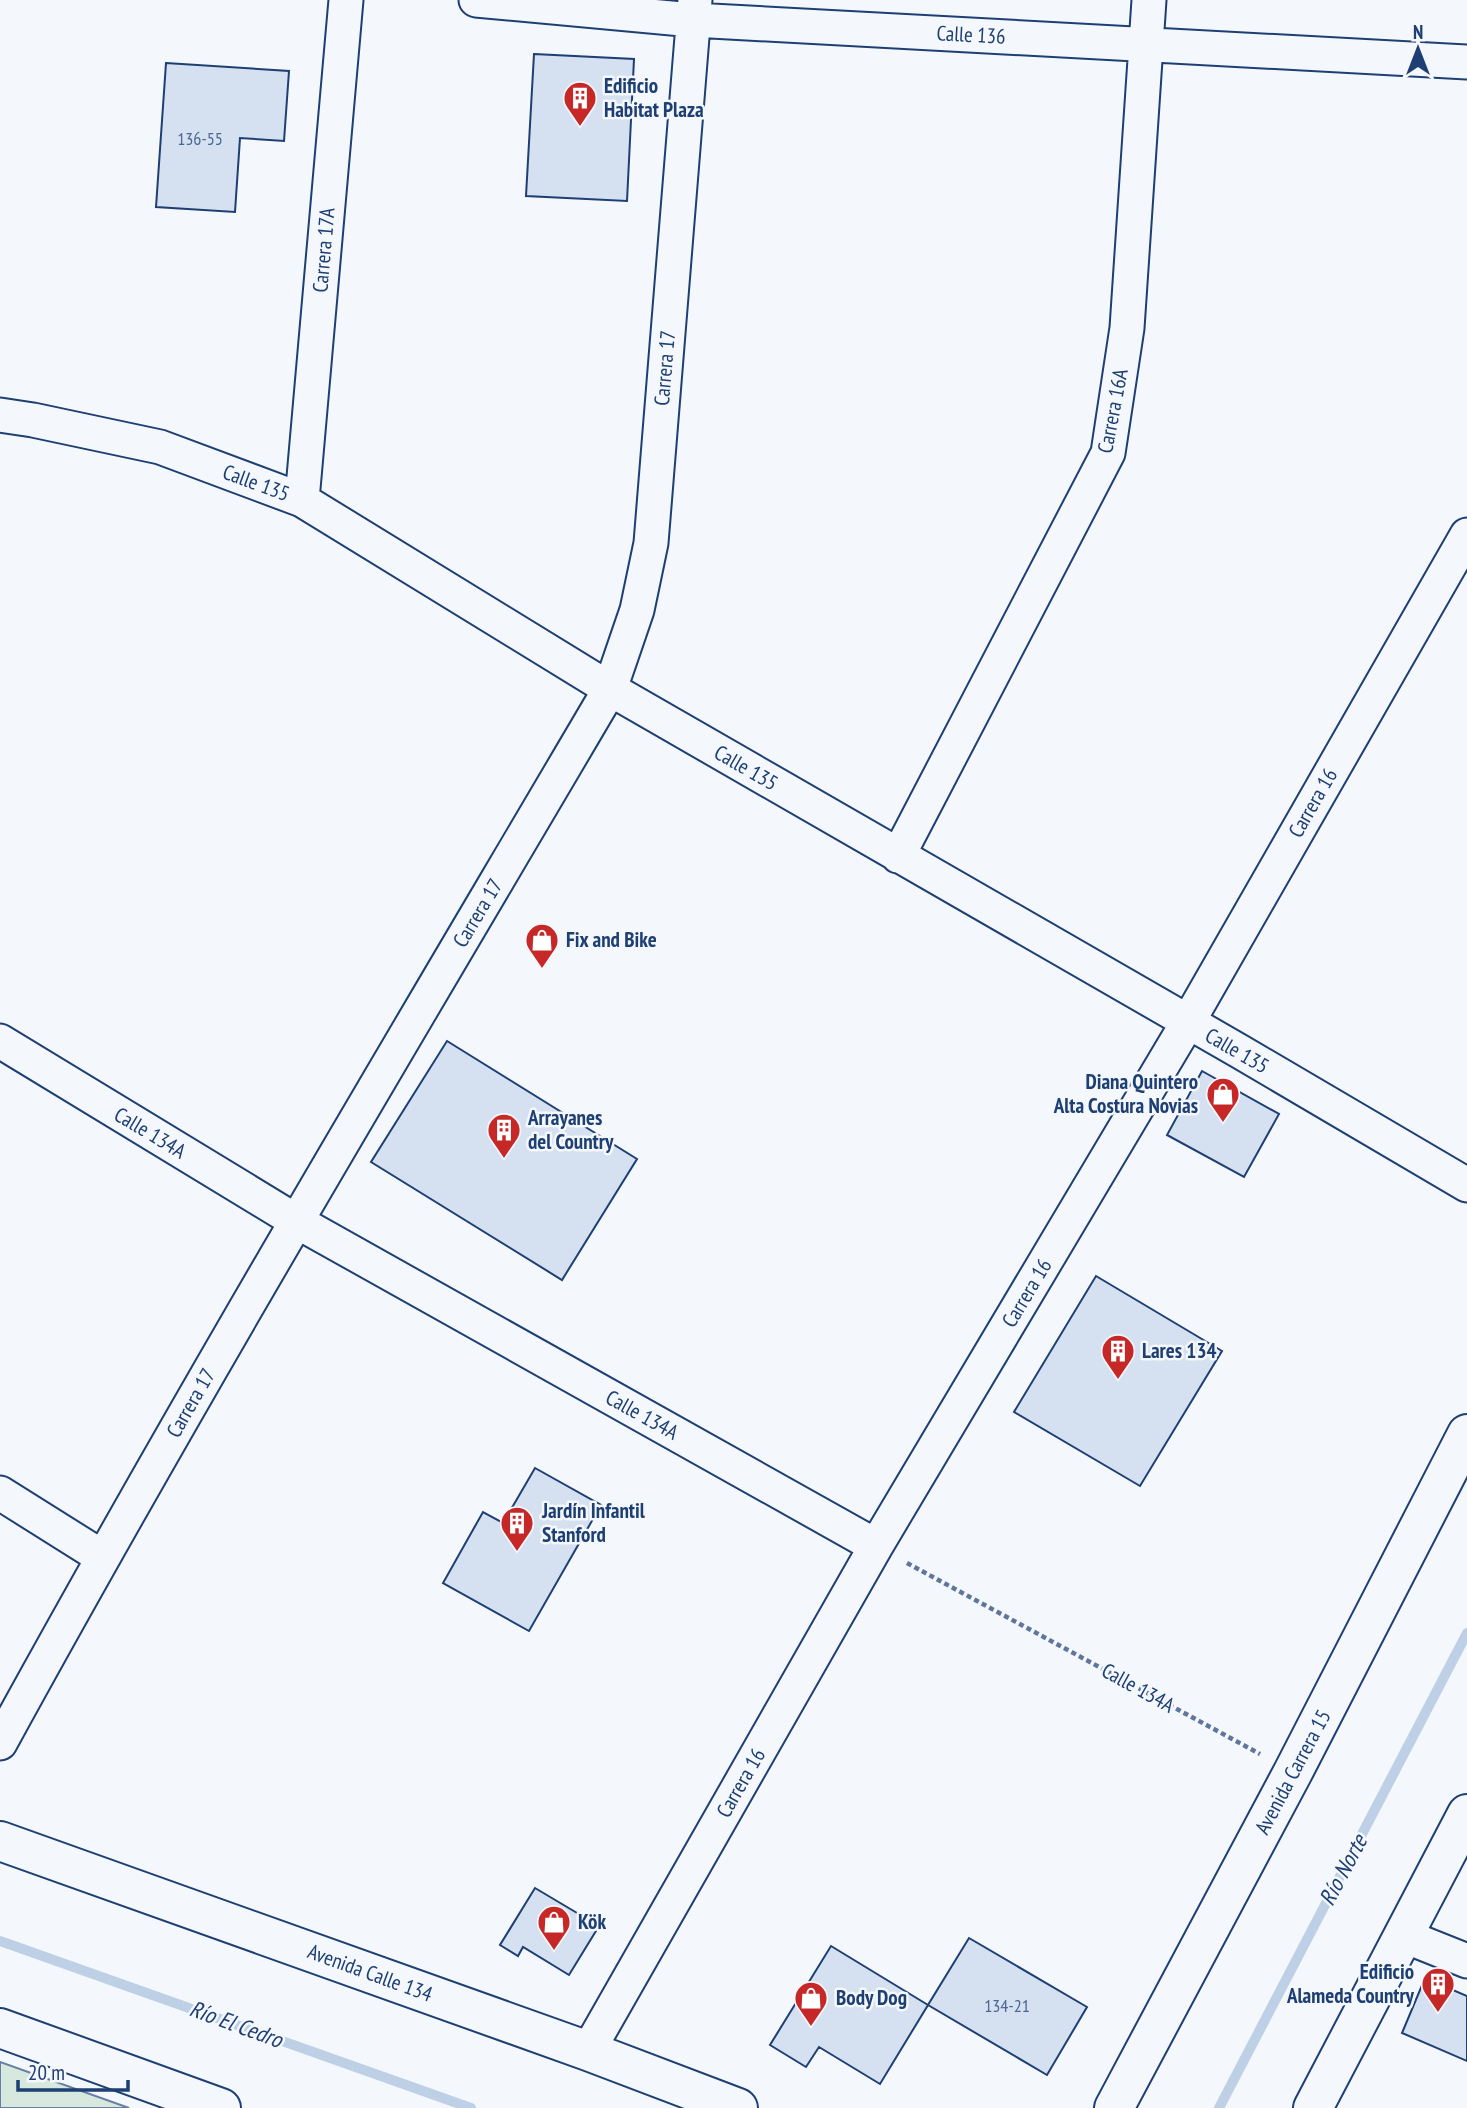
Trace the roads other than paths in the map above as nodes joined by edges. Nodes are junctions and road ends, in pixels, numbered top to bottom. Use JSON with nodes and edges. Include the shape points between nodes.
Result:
{"nodes":[{"id":1,"x":346,"y":0,"type":"edge"},
{"id":2,"x":476,"y":0,"type":"edge"},
{"id":3,"x":1149,"y":0,"type":"edge"},
{"id":4,"x":694,"y":10,"type":"edge"},
{"id":5,"x":1146,"y":45,"type":"junction"},
{"id":6,"x":1467,"y":62,"type":"edge"},
{"id":7,"x":0,"y":415,"type":"edge"},
{"id":8,"x":302,"y":500,"type":"junction"},
{"id":9,"x":1467,"y":535,"type":"edge"},
{"id":10,"x":610,"y":689,"type":"junction"},
{"id":11,"x":898,"y":856,"type":"junction"},
{"id":12,"x":1188,"y":1022,"type":"junction"},
{"id":13,"x":0,"y":1041,"type":"edge"},
{"id":14,"x":1467,"y":1185,"type":"edge"},
{"id":15,"x":296,"y":1221,"type":"junction"},
{"id":16,"x":1467,"y":1434,"type":"edge"},
{"id":17,"x":0,"y":1493,"type":"edge"},
{"id":18,"x":876,"y":1546,"type":"junction"},
{"id":19,"x":102,"y":1557,"type":"junction"},
{"id":20,"x":0,"y":1743,"type":"edge"},
{"id":21,"x":1467,"y":1814,"type":"edge"},
{"id":22,"x":0,"y":1841,"type":"edge"},
{"id":23,"x":1402,"y":1935,"type":"junction"},
{"id":24,"x":1467,"y":1961,"type":"edge"},
{"id":25,"x":0,"y":2028,"type":"edge"},
{"id":26,"x":589,"y":2052,"type":"junction"},
{"id":27,"x":221,"y":2108,"type":"edge"},
{"id":28,"x":738,"y":2108,"type":"edge"},
{"id":29,"x":1114,"y":2108,"type":"edge"},
{"id":30,"x":1313,"y":2108,"type":"edge"}],
"edges":[{"from":1,"to":8,"type":"street","name":"Carrera 17A"},
{"from":2,"to":4,"type":"street","name":"Calle 136"},
{"from":3,"to":5,"type":"street","name":"Carrera 16A"},
{"from":4,"to":5,"type":"street","name":"Calle 136"},
{"from":4,"to":10,"type":"street","name":"Carrera 17","via":[[651,543],[636,610]]},
{"from":5,"to":6,"type":"street","name":"Calle 136"},
{"from":5,"to":11,"type":"street","name":"Carrera 16A","via":[[1127,328],[1108,453]]},
{"from":7,"to":8,"type":"street","name":"Calle 135","via":[[160,447]]},
{"from":8,"to":10,"type":"street","name":"Calle 135"},
{"from":9,"to":12,"type":"street","name":"Carrera 16"},
{"from":10,"to":11,"type":"street","name":"Calle 135"},
{"from":10,"to":15,"type":"street","name":"Carrera 17"},
{"from":11,"to":12,"type":"street","name":"Calle 135"},
{"from":12,"to":14,"type":"street","name":"Calle 135"},
{"from":12,"to":18,"type":"street","name":"Carrera 16"},
{"from":13,"to":15,"type":"street","name":"Calle 134A"},
{"from":15,"to":18,"type":"street","name":"Calle 134A"},
{"from":15,"to":19,"type":"street","name":"Carrera 17"},
{"from":16,"to":29,"type":"main road","name":"Avenida Carrera 15"},
{"from":17,"to":19,"type":"street"},
{"from":18,"to":26,"type":"street","name":"Carrera 16"},
{"from":19,"to":20,"type":"street","name":"Carrera 17"},
{"from":21,"to":23,"type":"main road"},
{"from":22,"to":26,"type":"main road","name":"Avenida Calle 134"},
{"from":23,"to":24,"type":"street"},
{"from":23,"to":30,"type":"main road"},
{"from":25,"to":27,"type":"main road"},
{"from":26,"to":28,"type":"main road","name":"Avenida Calle 134"}]}
